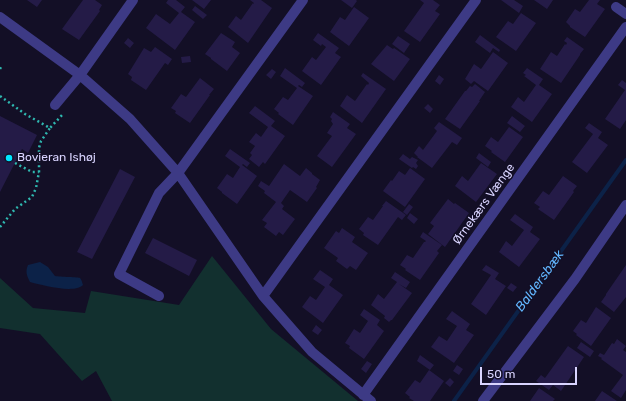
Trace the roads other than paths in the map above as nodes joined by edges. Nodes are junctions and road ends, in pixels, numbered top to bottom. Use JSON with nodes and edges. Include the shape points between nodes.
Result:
{"nodes":[{"id":1,"x":133,"y":0,"type":"edge"},
{"id":2,"x":303,"y":0,"type":"edge"},
{"id":3,"x":476,"y":0,"type":"edge"},
{"id":4,"x":616,"y":7,"type":"dead end"},
{"id":5,"x":626,"y":14,"type":"edge"},
{"id":6,"x":0,"y":17,"type":"edge"},
{"id":7,"x":626,"y":27,"type":"edge"},
{"id":8,"x":80,"y":75,"type":"junction"},
{"id":9,"x":55,"y":105,"type":"dead end"},
{"id":10,"x":178,"y":173,"type":"junction"},
{"id":11,"x":626,"y":205,"type":"edge"},
{"id":12,"x":159,"y":296,"type":"dead end"},
{"id":13,"x":263,"y":296,"type":"junction"},
{"id":14,"x":367,"y":398,"type":"edge"},
{"id":15,"x":483,"y":401,"type":"edge"}],
"edges":[{"from":1,"to":8,"type":"street"},
{"from":2,"to":10,"type":"street"},
{"from":3,"to":13,"type":"street"},
{"from":4,"to":5,"type":"street"},
{"from":6,"to":8,"type":"street","name":"Ørnekærs Vænge"},
{"from":7,"to":14,"type":"street","name":"Ørnekærs Vænge"},
{"from":8,"to":9,"type":"street"},
{"from":8,"to":10,"type":"street","name":"Ørnekærs Vænge","via":[[130,119]]},
{"from":10,"to":12,"type":"street","via":[[159,193],[119,274]]},
{"from":10,"to":13,"type":"street","name":"Ørnekærs Vænge"},
{"from":11,"to":15,"type":"street","via":[[575,279]]},
{"from":13,"to":14,"type":"street","name":"Ørnekærs Vænge","via":[[312,352]]}]}
